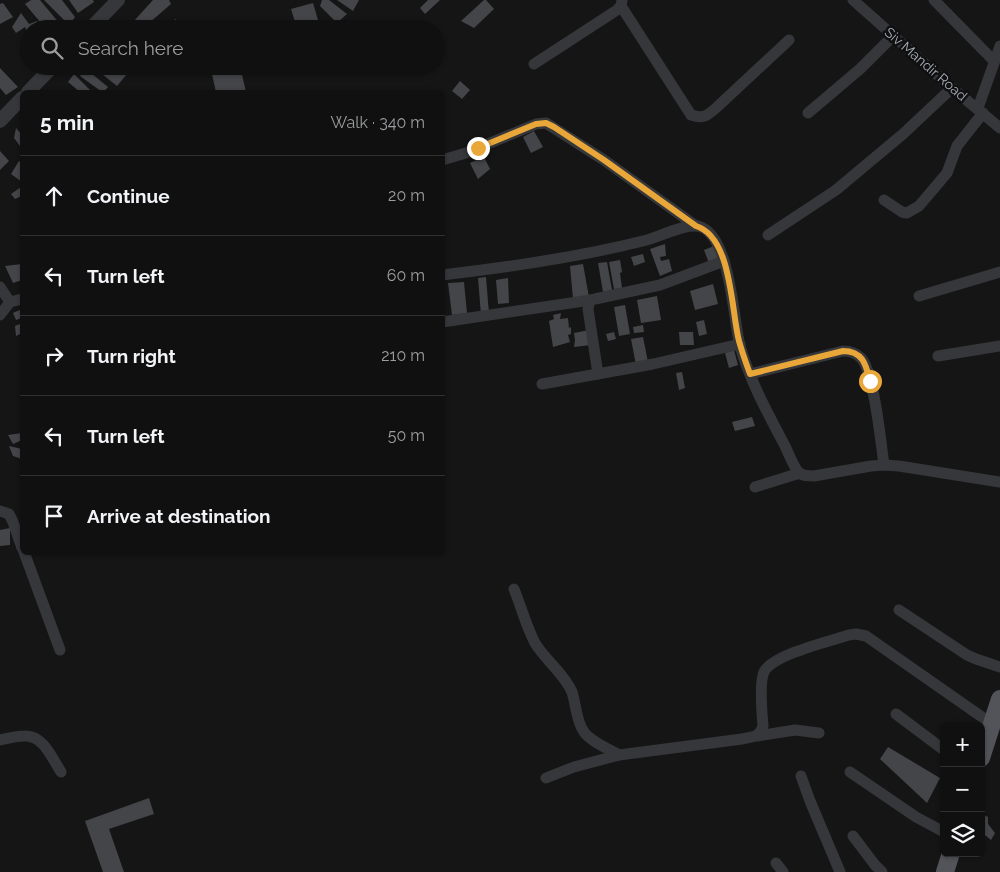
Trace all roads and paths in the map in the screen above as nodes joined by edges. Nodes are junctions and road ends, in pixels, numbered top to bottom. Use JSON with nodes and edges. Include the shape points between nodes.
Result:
{"nodes":[{"id":1,"x":118,"y":0,"type":"edge"},
{"id":2,"x":853,"y":0,"type":"edge"},
{"id":3,"x":934,"y":0,"type":"edge"},
{"id":4,"x":622,"y":3,"type":"edge"},
{"id":5,"x":99,"y":20,"type":"edge"},
{"id":6,"x":893,"y":36,"type":"junction"},
{"id":7,"x":789,"y":40,"type":"dead end"},
{"id":8,"x":1000,"y":46,"type":"edge"},
{"id":9,"x":994,"y":61,"type":"junction"},
{"id":10,"x":534,"y":64,"type":"dead end"},
{"id":11,"x":44,"y":75,"type":"edge"},
{"id":12,"x":952,"y":88,"type":"junction"},
{"id":13,"x":30,"y":90,"type":"edge"},
{"id":14,"x":20,"y":100,"type":"edge"},
{"id":15,"x":980,"y":110,"type":"junction"},
{"id":16,"x":808,"y":113,"type":"dead end"},
{"id":17,"x":0,"y":121,"type":"edge"},
{"id":18,"x":1000,"y":127,"type":"edge"},
{"id":19,"x":445,"y":159,"type":"edge"},
{"id":20,"x":884,"y":200,"type":"dead end"},
{"id":21,"x":696,"y":226,"type":"junction"},
{"id":22,"x":768,"y":235,"type":"dead end"},
{"id":23,"x":724,"y":261,"type":"junction"},
{"id":24,"x":1000,"y":272,"type":"edge"},
{"id":25,"x":445,"y":275,"type":"edge"},
{"id":26,"x":0,"y":288,"type":"edge"},
{"id":27,"x":919,"y":296,"type":"dead end"},
{"id":28,"x":20,"y":300,"type":"edge"},
{"id":29,"x":592,"y":300,"type":"junction"},
{"id":30,"x":10,"y":302,"type":"junction"},
{"id":31,"x":0,"y":314,"type":"edge"},
{"id":32,"x":445,"y":322,"type":"edge"},
{"id":33,"x":740,"y":344,"type":"junction"},
{"id":34,"x":1000,"y":346,"type":"edge"},
{"id":35,"x":938,"y":356,"type":"dead end"},
{"id":36,"x":598,"y":374,"type":"junction"},
{"id":37,"x":750,"y":374,"type":"junction"},
{"id":38,"x":542,"y":384,"type":"dead end"},
{"id":39,"x":884,"y":466,"type":"junction"},
{"id":40,"x":800,"y":473,"type":"junction"},
{"id":41,"x":1000,"y":482,"type":"edge"},
{"id":42,"x":755,"y":487,"type":"dead end"},
{"id":43,"x":0,"y":511,"type":"edge"},
{"id":44,"x":20,"y":542,"type":"edge"},
{"id":45,"x":25,"y":555,"type":"edge"},
{"id":46,"x":514,"y":589,"type":"dead end"},
{"id":47,"x":899,"y":610,"type":"dead end"},
{"id":48,"x":60,"y":650,"type":"dead end"},
{"id":49,"x":1000,"y":667,"type":"edge"},
{"id":50,"x":1000,"y":699,"type":"edge"},
{"id":51,"x":896,"y":714,"type":"dead end"},
{"id":52,"x":992,"y":724,"type":"junction"},
{"id":53,"x":819,"y":733,"type":"dead end"},
{"id":54,"x":757,"y":736,"type":"junction"},
{"id":55,"x":0,"y":740,"type":"edge"},
{"id":56,"x":985,"y":746,"type":"edge"},
{"id":57,"x":940,"y":747,"type":"edge"},
{"id":58,"x":619,"y":755,"type":"junction"},
{"id":59,"x":60,"y":772,"type":"dead end"},
{"id":60,"x":850,"y":772,"type":"dead end"},
{"id":61,"x":800,"y":776,"type":"dead end"},
{"id":62,"x":546,"y":778,"type":"dead end"},
{"id":63,"x":940,"y":830,"type":"edge"},
{"id":64,"x":853,"y":836,"type":"dead end"},
{"id":65,"x":950,"y":857,"type":"edge"},
{"id":66,"x":840,"y":872,"type":"edge"},
{"id":67,"x":882,"y":872,"type":"edge"},
{"id":68,"x":945,"y":872,"type":"edge"}],
"edges":[{"from":1,"to":5,"type":"street"},
{"from":2,"to":6,"type":"street","name":"Siv Mandir Road"},
{"from":3,"to":9,"type":"street"},
{"from":4,"to":7,"type":"street","via":[[691,115],[698,118],[716,108]]},
{"from":4,"to":10,"type":"street","via":[[617,10]]},
{"from":6,"to":12,"type":"street","name":"Siv Mandir Road"},
{"from":6,"to":16,"type":"street"},
{"from":8,"to":9,"type":"street"},
{"from":9,"to":15,"type":"street"},
{"from":11,"to":13,"type":"street"},
{"from":12,"to":15,"type":"street","name":"Siv Mandir Road"},
{"from":12,"to":22,"type":"street","via":[[836,190]]},
{"from":14,"to":17,"type":"street"},
{"from":15,"to":18,"type":"street","name":"Siv Mandir Road"},
{"from":15,"to":20,"type":"street","via":[[957,146],[947,173],[919,206],[907,213]]},
{"from":19,"to":21,"type":"street","via":[[546,123]]},
{"from":21,"to":23,"type":"street","via":[[711,235]]},
{"from":21,"to":25,"type":"street","via":[[580,254]]},
{"from":23,"to":29,"type":"street","via":[[660,285]]},
{"from":23,"to":33,"type":"street"},
{"from":24,"to":27,"type":"street"},
{"from":26,"to":30,"type":"street"},
{"from":28,"to":30,"type":"street"},
{"from":29,"to":32,"type":"street"},
{"from":29,"to":36,"type":"street","via":[[588,309]]},
{"from":30,"to":31,"type":"street"},
{"from":33,"to":36,"type":"street"},
{"from":33,"to":37,"type":"street"},
{"from":34,"to":35,"type":"street"},
{"from":36,"to":38,"type":"street"},
{"from":37,"to":39,"type":"street","via":[[843,351],[860,356],[872,387]]},
{"from":37,"to":40,"type":"street"},
{"from":39,"to":40,"type":"street","via":[[814,476]]},
{"from":39,"to":41,"type":"street"},
{"from":40,"to":42,"type":"street"},
{"from":43,"to":44,"type":"street","via":[[9,514]]},
{"from":45,"to":48,"type":"street"},
{"from":46,"to":58,"type":"street","via":[[535,643],[572,693],[584,733]]},
{"from":47,"to":49,"type":"street","via":[[967,655]]},
{"from":50,"to":52,"type":"main road"},
{"from":51,"to":57,"type":"street"},
{"from":52,"to":54,"type":"street","via":[[866,636],[856,634],[782,657],[764,671],[763,726]]},
{"from":52,"to":56,"type":"main road"},
{"from":53,"to":54,"type":"street","via":[[795,730]]},
{"from":54,"to":58,"type":"street"},
{"from":55,"to":59,"type":"street","via":[[35,737],[41,741]]},
{"from":58,"to":62,"type":"street"},
{"from":60,"to":63,"type":"street"},
{"from":61,"to":66,"type":"street"},
{"from":64,"to":67,"type":"street"},
{"from":65,"to":68,"type":"main road"}]}
